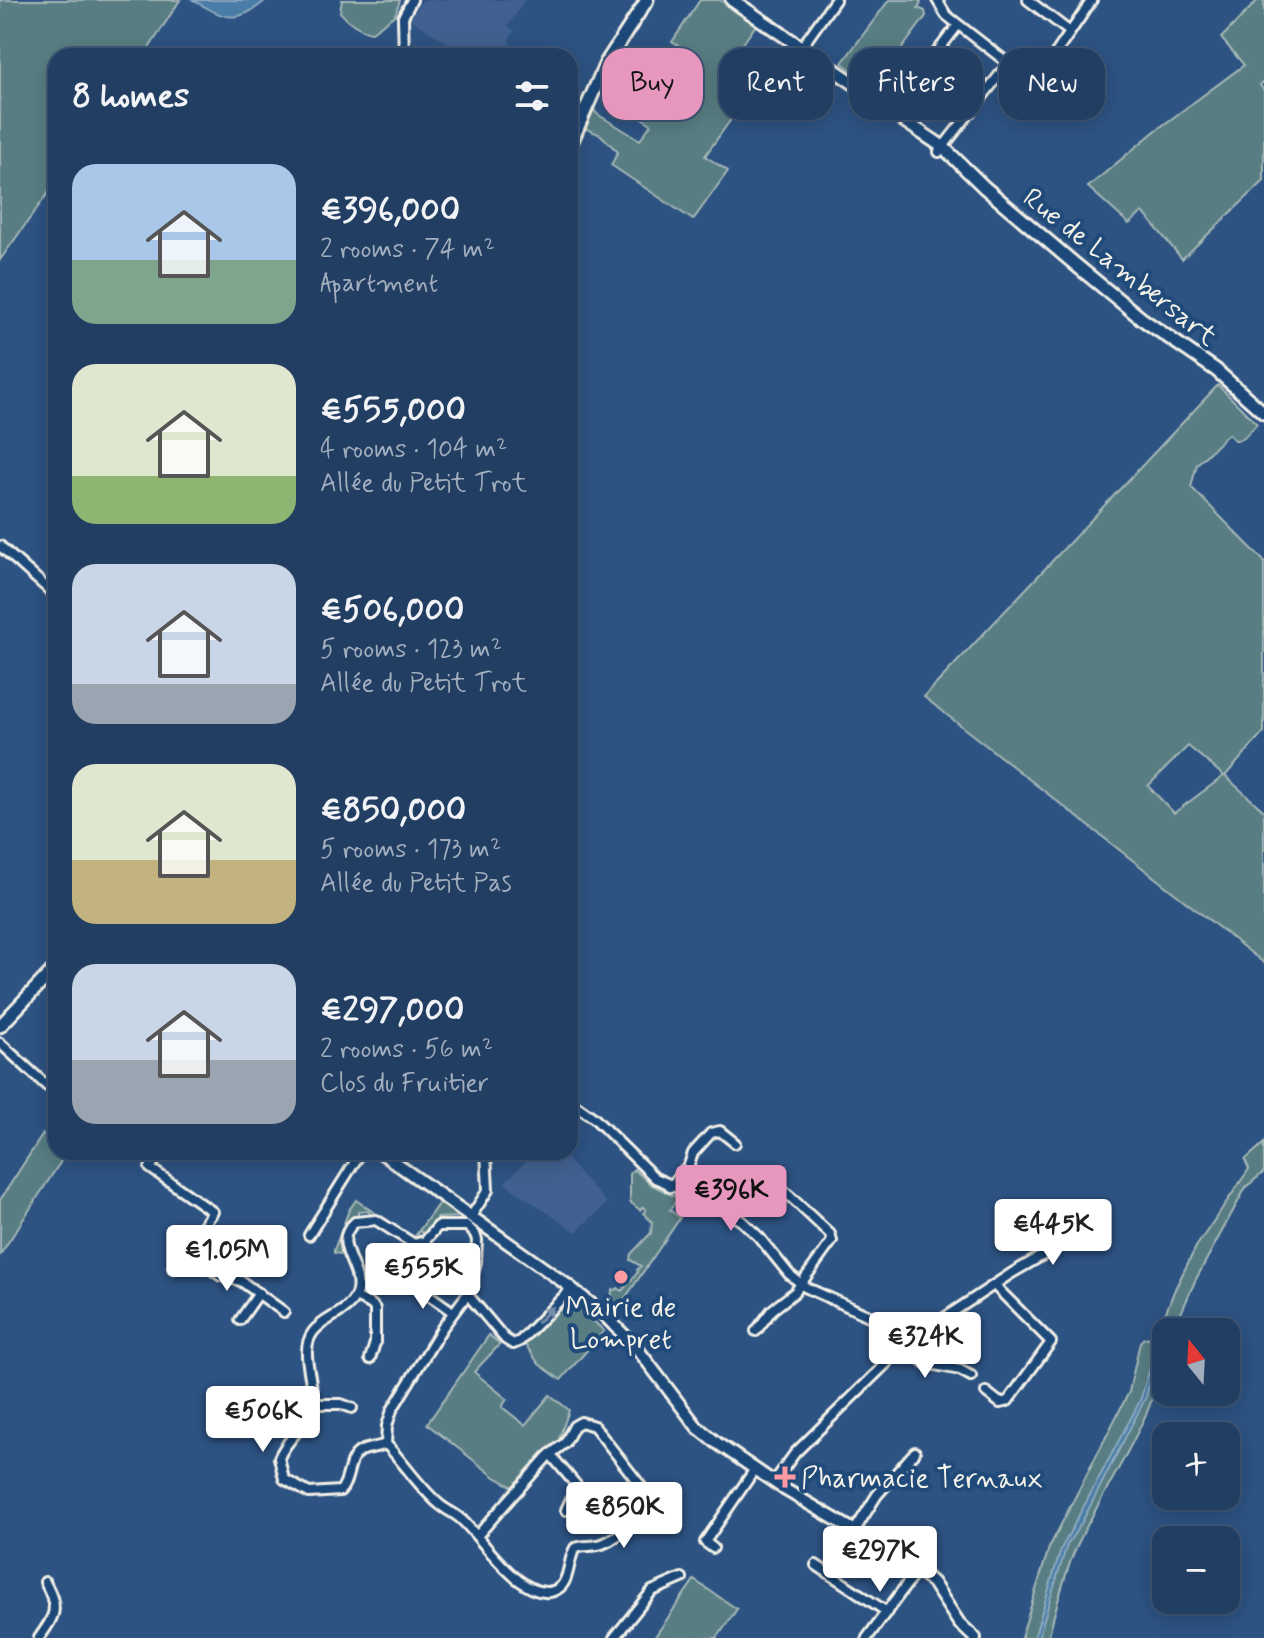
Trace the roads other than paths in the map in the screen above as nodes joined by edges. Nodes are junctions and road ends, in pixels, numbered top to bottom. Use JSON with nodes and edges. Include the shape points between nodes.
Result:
{"nodes":[{"id":1,"x":412,"y":0,"type":"edge"},
{"id":2,"x":647,"y":0,"type":"edge"},
{"id":3,"x":732,"y":0,"type":"edge"},
{"id":4,"x":835,"y":0,"type":"edge"},
{"id":5,"x":937,"y":0,"type":"edge"},
{"id":6,"x":1028,"y":0,"type":"edge"},
{"id":7,"x":1092,"y":0,"type":"edge"},
{"id":8,"x":958,"y":25,"type":"junction"},
{"id":9,"x":1070,"y":32,"type":"junction"},
{"id":10,"x":404,"y":48,"type":"edge"},
{"id":11,"x":801,"y":48,"type":"joint"},
{"id":12,"x":940,"y":48,"type":"edge"},
{"id":13,"x":1059,"y":48,"type":"edge"},
{"id":14,"x":999,"y":57,"type":"edge"},
{"id":15,"x":833,"y":69,"type":"edge"},
{"id":16,"x":999,"y":76,"type":"edge"},
{"id":17,"x":578,"y":127,"type":"edge"},
{"id":18,"x":941,"y":150,"type":"junction"},
{"id":19,"x":1264,"y":413,"type":"edge"},
{"id":20,"x":0,"y":546,"type":"edge"},
{"id":21,"x":48,"y":589,"type":"edge"},
{"id":22,"x":48,"y":969,"type":"edge"},
{"id":23,"x":48,"y":975,"type":"edge"},
{"id":24,"x":29,"y":995,"type":"junction"},
{"id":25,"x":1,"y":1022,"type":"edge"},
{"id":26,"x":0,"y":1043,"type":"edge"},
{"id":27,"x":48,"y":1085,"type":"edge"},
{"id":28,"x":578,"y":1106,"type":"edge"},
{"id":29,"x":735,"y":1143,"type":"dead end"},
{"id":30,"x":156,"y":1160,"type":"edge"},
{"id":31,"x":356,"y":1160,"type":"edge"},
{"id":32,"x":391,"y":1160,"type":"edge"},
{"id":33,"x":486,"y":1160,"type":"edge"},
{"id":34,"x":670,"y":1187,"type":"junction"},
{"id":35,"x":781,"y":1188,"type":"dead end"},
{"id":36,"x":471,"y":1219,"type":"junction"},
{"id":37,"x":309,"y":1235,"type":"dead end"},
{"id":38,"x":1078,"y":1235,"type":"dead end"},
{"id":39,"x":186,"y":1251,"type":"junction"},
{"id":40,"x":173,"y":1268,"type":"dead end"},
{"id":41,"x":417,"y":1282,"type":"dead end"},
{"id":42,"x":800,"y":1284,"type":"junction"},
{"id":43,"x":994,"y":1285,"type":"junction"},
{"id":44,"x":572,"y":1288,"type":"junction"},
{"id":45,"x":259,"y":1293,"type":"junction"},
{"id":46,"x":468,"y":1295,"type":"junction"},
{"id":47,"x":355,"y":1297,"type":"junction"},
{"id":48,"x":284,"y":1312,"type":"dead end"},
{"id":49,"x":453,"y":1312,"type":"junction"},
{"id":50,"x":240,"y":1320,"type":"dead end"},
{"id":51,"x":756,"y":1331,"type":"dead end"},
{"id":52,"x":906,"y":1346,"type":"junction"},
{"id":53,"x":370,"y":1359,"type":"dead end"},
{"id":54,"x":971,"y":1376,"type":"dead end"},
{"id":55,"x":986,"y":1392,"type":"dead end"},
{"id":56,"x":312,"y":1404,"type":"junction"},
{"id":57,"x":352,"y":1408,"type":"dead end"},
{"id":58,"x":386,"y":1444,"type":"junction"},
{"id":59,"x":915,"y":1452,"type":"dead end"},
{"id":60,"x":550,"y":1454,"type":"junction"},
{"id":61,"x":755,"y":1469,"type":"junction"},
{"id":62,"x":774,"y":1482,"type":"junction"},
{"id":63,"x":566,"y":1510,"type":"dead end"},
{"id":64,"x":855,"y":1530,"type":"junction"},
{"id":65,"x":477,"y":1536,"type":"junction"},
{"id":66,"x":713,"y":1548,"type":"dead end"},
{"id":67,"x":816,"y":1565,"type":"dead end"},
{"id":68,"x":918,"y":1569,"type":"junction"},
{"id":69,"x":682,"y":1578,"type":"dead end"},
{"id":70,"x":45,"y":1582,"type":"dead end"},
{"id":71,"x":887,"y":1612,"type":"junction"},
{"id":72,"x":39,"y":1638,"type":"edge"},
{"id":73,"x":614,"y":1638,"type":"edge"},
{"id":74,"x":867,"y":1638,"type":"edge"},
{"id":75,"x":975,"y":1638,"type":"edge"}],
"edges":[{"from":1,"to":10,"type":"street","via":[[403,17]]},
{"from":2,"to":17,"type":"main road","via":[[603,69]]},
{"from":3,"to":11,"type":"main road","name":"Rue de Lambersart"},
{"from":4,"to":11,"type":"street"},
{"from":5,"to":8,"type":"street"},
{"from":6,"to":9,"type":"street"},
{"from":7,"to":9,"type":"street"},
{"from":8,"to":12,"type":"street"},
{"from":8,"to":14,"type":"street"},
{"from":9,"to":13,"type":"street"},
{"from":15,"to":18,"type":"main road","name":"Rue de Lambersart"},
{"from":16,"to":18,"type":"street"},
{"from":18,"to":19,"type":"main road","name":"Rue de Lambersart","via":[[1142,319],[1216,370]]},
{"from":20,"to":21,"type":"street"},
{"from":22,"to":24,"type":"main road"},
{"from":23,"to":24,"type":"main road"},
{"from":24,"to":25,"type":"main road"},
{"from":26,"to":27,"type":"street"},
{"from":28,"to":34,"type":"street","via":[[650,1175]]},
{"from":29,"to":34,"type":"street","via":[[720,1131],[713,1132]]},
{"from":30,"to":39,"type":"street","via":[[150,1168],[213,1212]]},
{"from":31,"to":37,"type":"street"},
{"from":32,"to":36,"type":"street"},
{"from":33,"to":36,"type":"street","via":[[488,1190]]},
{"from":34,"to":42,"type":"street","via":[[707,1200],[742,1221]]},
{"from":35,"to":42,"type":"street","via":[[831,1237]]},
{"from":36,"to":44,"type":"street"},
{"from":36,"to":46,"type":"street","via":[[477,1240]]},
{"from":36,"to":47,"type":"street","via":[[438,1226],[425,1241],[414,1244],[379,1221],[355,1222],[345,1242],[357,1276]]},
{"from":38,"to":43,"type":"street"},
{"from":39,"to":40,"type":"street"},
{"from":39,"to":45,"type":"street","via":[[221,1276]]},
{"from":41,"to":49,"type":"street"},
{"from":42,"to":51,"type":"street"},
{"from":42,"to":52,"type":"street","via":[[872,1317]]},
{"from":43,"to":52,"type":"street"},
{"from":43,"to":55,"type":"street","via":[[1051,1342],[1008,1401],[1000,1403]]},
{"from":46,"to":44,"type":"street","one_way":true,"via":[[508,1342],[518,1343]]},
{"from":44,"to":61,"type":"street","via":[[636,1347],[699,1428]]},
{"from":45,"to":48,"type":"street"},
{"from":45,"to":50,"type":"street"},
{"from":46,"to":49,"type":"street"},
{"from":47,"to":53,"type":"street","via":[[375,1309]]},
{"from":47,"to":56,"type":"street","via":[[309,1339]]},
{"from":49,"to":58,"type":"street","via":[[392,1410]]},
{"from":52,"to":54,"type":"street","via":[[929,1365]]},
{"from":52,"to":62,"type":"street","via":[[799,1450]]},
{"from":56,"to":57,"type":"street"},
{"from":56,"to":58,"type":"street","via":[[279,1458],[282,1476],[293,1486],[314,1494],[340,1491],[352,1459]]},
{"from":58,"to":65,"type":"street","via":[[434,1500]]},
{"from":59,"to":64,"type":"street"},
{"from":60,"to":63,"type":"street","via":[[577,1486]]},
{"from":60,"to":65,"type":"street"},
{"from":60,"to":65,"type":"street","via":[[565,1443],[576,1424],[594,1426],[641,1486],[639,1505],[619,1533],[604,1543],[575,1548],[563,1584],[549,1591],[521,1583]]},
{"from":61,"to":62,"type":"street"},
{"from":61,"to":66,"type":"street","via":[[705,1542]]},
{"from":62,"to":64,"type":"street"},
{"from":64,"to":68,"type":"street"},
{"from":67,"to":71,"type":"street"},
{"from":68,"to":71,"type":"street"},
{"from":68,"to":75,"type":"street"},
{"from":69,"to":73,"type":"street","via":[[652,1591]]},
{"from":70,"to":72,"type":"street","via":[[55,1612]]},
{"from":71,"to":74,"type":"street"}]}
